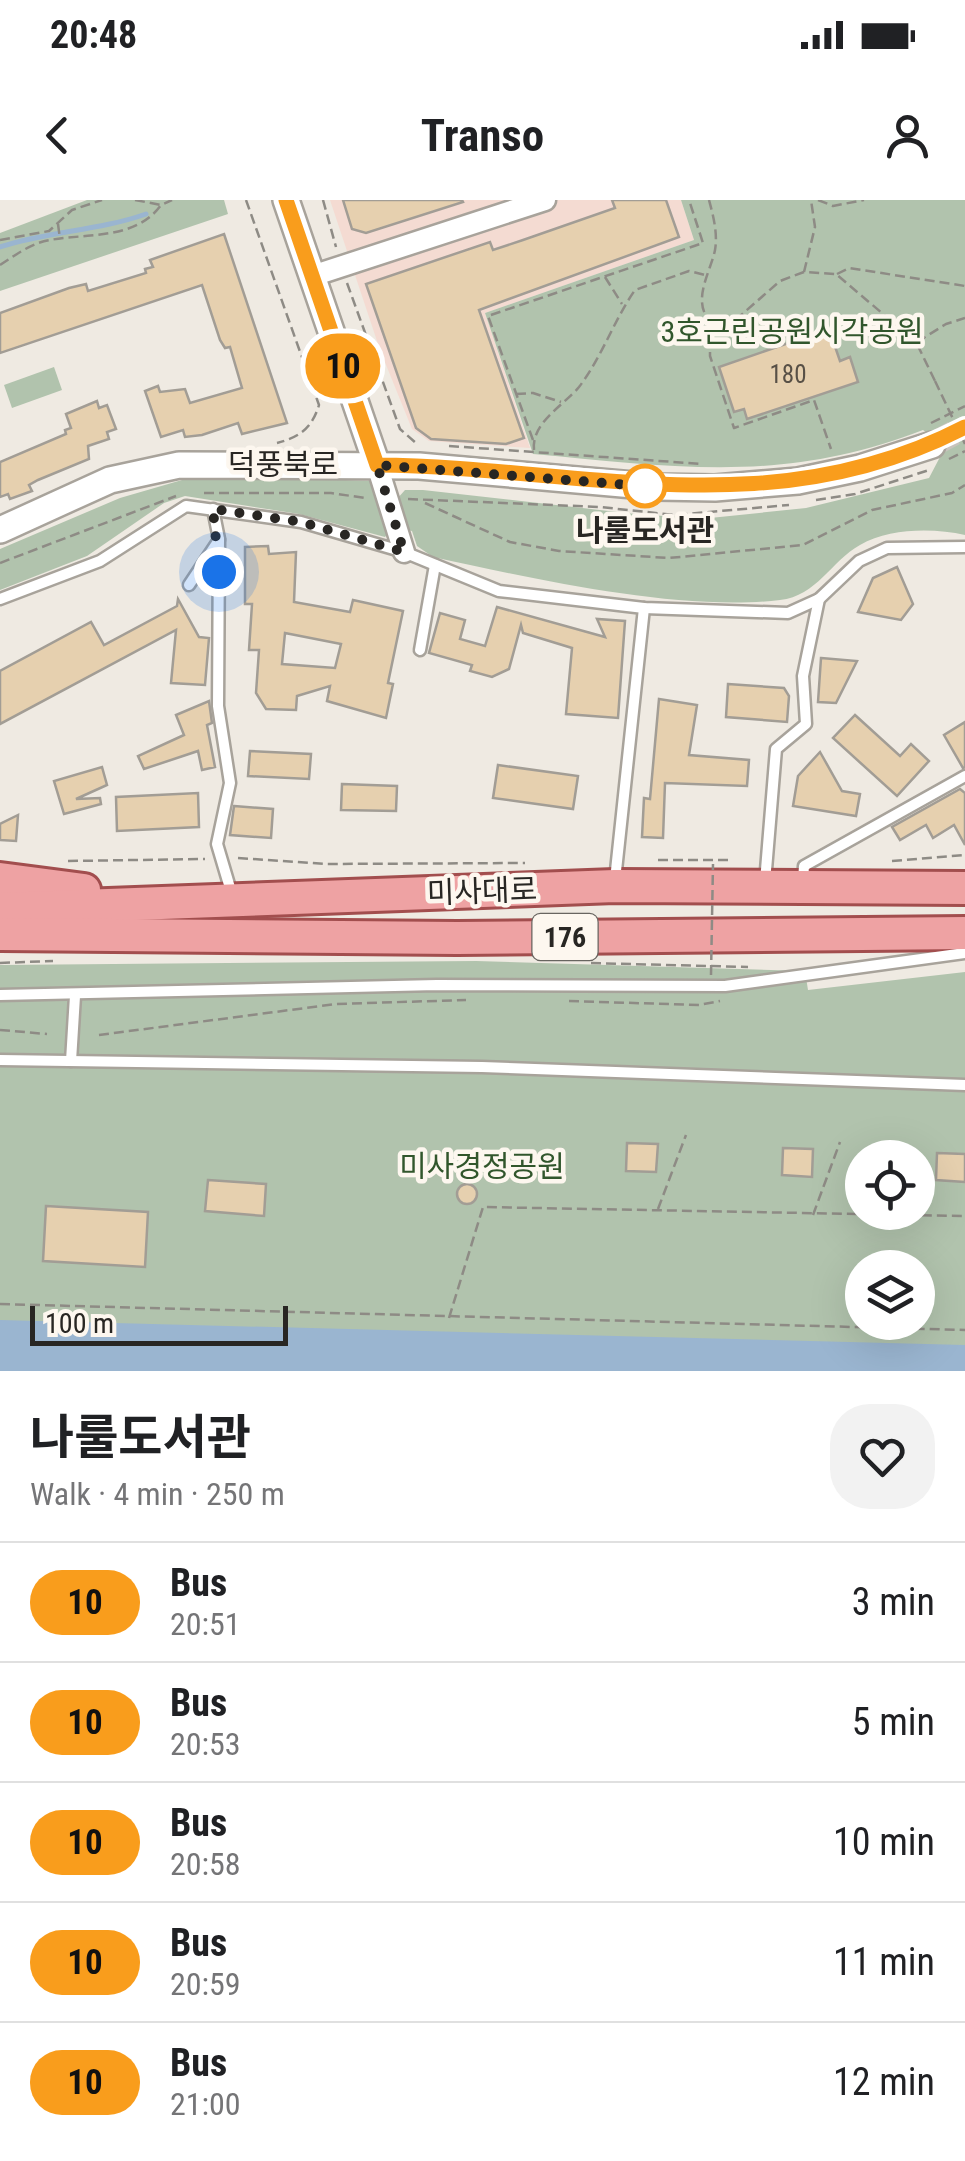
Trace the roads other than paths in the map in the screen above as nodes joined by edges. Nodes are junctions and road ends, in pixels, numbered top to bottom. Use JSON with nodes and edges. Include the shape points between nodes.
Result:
{"nodes":[{"id":1,"x":286,"y":200,"type":"edge"},
{"id":2,"x":545,"y":200,"type":"edge"},
{"id":3,"x":312,"y":276,"type":"junction"},
{"id":4,"x":930,"y":434,"type":"tunnel mouth"},
{"id":5,"x":377,"y":465,"type":"junction"},
{"id":6,"x":213,"y":509,"type":"junction"},
{"id":7,"x":0,"y":530,"type":"edge"},
{"id":8,"x":219,"y":539,"type":"junction"},
{"id":9,"x":965,"y":548,"type":"edge"},
{"id":10,"x":404,"y":552,"type":"junction"},
{"id":11,"x":435,"y":565,"type":"junction"},
{"id":12,"x":189,"y":584,"type":"dead end"},
{"id":13,"x":0,"y":598,"type":"edge"},
{"id":14,"x":819,"y":599,"type":"junction"},
{"id":15,"x":644,"y":608,"type":"junction"},
{"id":16,"x":420,"y":650,"type":"dead end"},
{"id":17,"x":965,"y":776,"type":"edge"},
{"id":18,"x":616,"y":874,"type":"junction"},
{"id":19,"x":766,"y":875,"type":"junction"},
{"id":20,"x":0,"y":880,"type":"edge"},
{"id":21,"x":802,"y":886,"type":"junction"},
{"id":22,"x":965,"y":888,"type":"edge"},
{"id":23,"x":233,"y":898,"type":"junction"},
{"id":24,"x":168,"y":901,"type":"junction"},
{"id":25,"x":0,"y":908,"type":"edge"},
{"id":26,"x":0,"y":934,"type":"edge"},
{"id":27,"x":965,"y":934,"type":"edge"},
{"id":28,"x":166,"y":938,"type":"junction"},
{"id":29,"x":0,"y":949,"type":"edge"},
{"id":30,"x":965,"y":953,"type":"edge"},
{"id":31,"x":0,"y":996,"type":"edge"},
{"id":32,"x":75,"y":996,"type":"junction"},
{"id":33,"x":0,"y":1060,"type":"edge"},
{"id":34,"x":70,"y":1061,"type":"junction"},
{"id":35,"x":965,"y":1085,"type":"edge"}],
"edges":[{"from":1,"to":3,"type":"street"},
{"from":2,"to":3,"type":"street"},
{"from":3,"to":5,"type":"street"},
{"from":4,"to":5,"type":"street","name":"덕풍북로","via":[[860,468],[715,488]]},
{"from":5,"to":7,"type":"street","name":"덕풍북로","via":[[178,465],[110,480]]},
{"from":5,"to":10,"type":"street"},
{"from":6,"to":8,"type":"lane"},
{"from":6,"to":10,"type":"lane","via":[[301,522]]},
{"from":6,"to":13,"type":"lane","via":[[171,512],[100,561]]},
{"from":8,"to":12,"type":"lane"},
{"from":8,"to":23,"type":"lane","via":[[218,706],[230,783],[216,844]]},
{"from":9,"to":14,"type":"lane","via":[[888,548],[859,561]]},
{"from":10,"to":11,"type":"lane"},
{"from":11,"to":15,"type":"lane","via":[[498,591]]},
{"from":11,"to":16,"type":"lane"},
{"from":14,"to":15,"type":"lane","via":[[788,613]]},
{"from":14,"to":19,"type":"lane","via":[[804,676],[806,724],[776,749]]},
{"from":15,"to":18,"type":"lane"},
{"from":17,"to":21,"type":"lane","via":[[804,866]]},
{"from":18,"to":19,"type":"main road","name":"미사대로","number":"176"},
{"from":18,"to":23,"type":"main road","name":"미사대로","number":"176"},
{"from":19,"to":21,"type":"main road","name":"미사대로","number":"176"},
{"from":20,"to":24,"type":"main road"},
{"from":21,"to":22,"type":"main road","name":"미사대로","number":"176"},
{"from":23,"to":24,"type":"main road","name":"미사대로","number":"176"},
{"from":24,"to":25,"type":"main road","name":"미사대로","number":"176"},
{"from":26,"to":28,"type":"main road","name":"미사대로","number":"176"},
{"from":27,"to":28,"type":"main road","name":"미사대로","number":"176"},
{"from":28,"to":29,"type":"main road","via":[[81,950]]},
{"from":30,"to":32,"type":"lane","via":[[725,986],[437,985]]},
{"from":31,"to":32,"type":"lane"},
{"from":32,"to":34,"type":"lane"},
{"from":33,"to":34,"type":"lane"},
{"from":34,"to":35,"type":"lane","via":[[482,1066]]}]}
